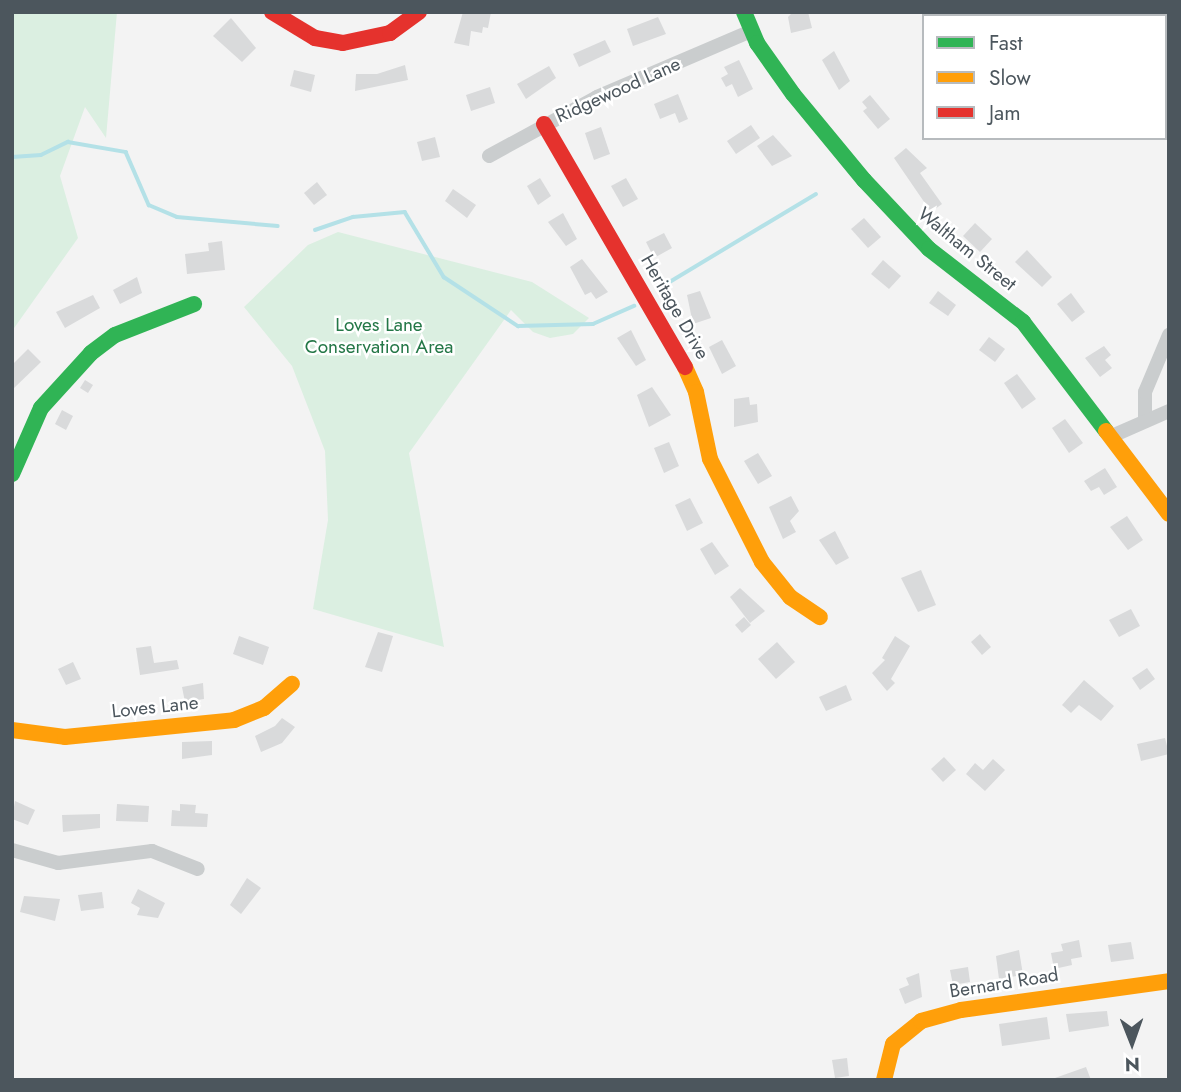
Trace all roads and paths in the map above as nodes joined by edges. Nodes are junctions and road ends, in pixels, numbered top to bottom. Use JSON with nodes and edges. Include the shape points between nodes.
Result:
{"nodes":[{"id":1,"x":272,"y":12,"type":"edge"},
{"id":2,"x":419,"y":12,"type":"edge"},
{"id":3,"x":744,"y":12,"type":"edge"},
{"id":4,"x":751,"y":31,"type":"junction"},
{"id":5,"x":544,"y":124,"type":"junction"},
{"id":6,"x":489,"y":156,"type":"dead end"},
{"id":7,"x":194,"y":304,"type":"dead end"},
{"id":8,"x":1169,"y":335,"type":"edge"},
{"id":9,"x":1169,"y":411,"type":"edge"},
{"id":10,"x":1145,"y":421,"type":"junction"},
{"id":11,"x":1112,"y":436,"type":"junction"},
{"id":12,"x":12,"y":474,"type":"edge"},
{"id":13,"x":1169,"y":514,"type":"edge"},
{"id":14,"x":821,"y":617,"type":"dead end"},
{"id":15,"x":292,"y":684,"type":"dead end"},
{"id":16,"x":12,"y":730,"type":"edge"},
{"id":17,"x":12,"y":850,"type":"edge"},
{"id":18,"x":198,"y":869,"type":"dead end"},
{"id":19,"x":1169,"y":981,"type":"edge"},
{"id":20,"x":884,"y":1080,"type":"edge"}],
"edges":[{"from":1,"to":2,"type":"street","via":[[315,38],[343,43],[390,33]]},
{"from":3,"to":4,"type":"street","name":"Waltham Street"},
{"from":4,"to":5,"type":"street","name":"Ridgewood Lane"},
{"from":4,"to":11,"type":"street","name":"Waltham Street","via":[[793,94],[892,212],[929,249],[1023,322]]},
{"from":5,"to":6,"type":"street","name":"Ridgewood Lane"},
{"from":5,"to":14,"type":"street","name":"Heritage Drive","via":[[687,368],[710,459],[762,562],[790,597]]},
{"from":7,"to":12,"type":"street","via":[[110,337],[91,353],[41,408]]},
{"from":8,"to":10,"type":"street","via":[[1145,392]]},
{"from":9,"to":10,"type":"street"},
{"from":10,"to":11,"type":"street"},
{"from":11,"to":13,"type":"street","name":"Waltham Street"},
{"from":15,"to":16,"type":"street","name":"Loves Lane","via":[[264,708],[234,719],[65,737]]},
{"from":17,"to":18,"type":"street","via":[[58,863],[152,851]]},
{"from":19,"to":20,"type":"street","name":"Bernard Road","via":[[961,1010],[921,1021],[893,1044]]}]}
